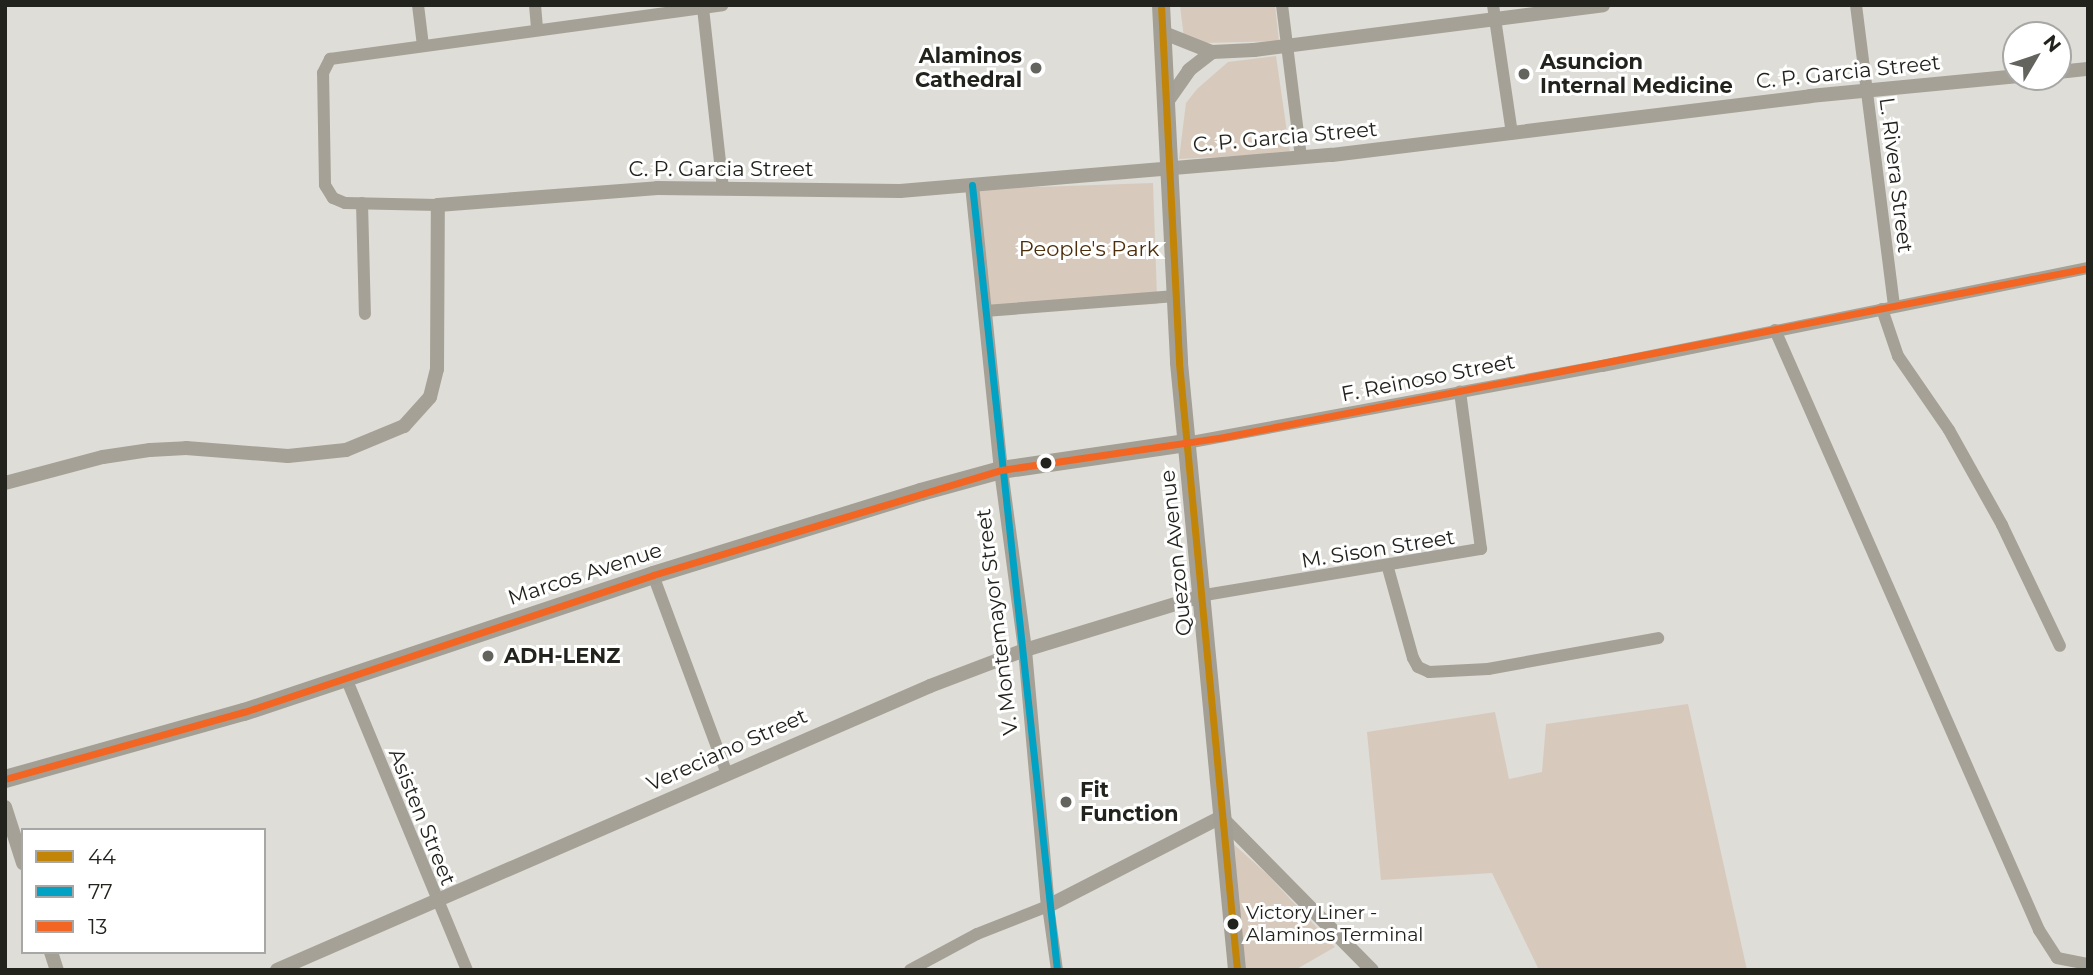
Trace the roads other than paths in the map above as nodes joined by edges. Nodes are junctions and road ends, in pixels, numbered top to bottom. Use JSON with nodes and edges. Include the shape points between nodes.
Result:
{"nodes":[{"id":1,"x":418,"y":5,"type":"edge"},
{"id":2,"x":535,"y":5,"type":"edge"},
{"id":3,"x":722,"y":5,"type":"edge"},
{"id":4,"x":1161,"y":5,"type":"edge"},
{"id":5,"x":1282,"y":5,"type":"edge"},
{"id":6,"x":1603,"y":5,"type":"edge"},
{"id":7,"x":1856,"y":5,"type":"edge"},
{"id":8,"x":703,"y":8,"type":"junction"},
{"id":9,"x":1494,"y":13,"type":"edge"},
{"id":10,"x":537,"y":29,"type":"junction"},
{"id":11,"x":1164,"y":33,"type":"junction"},
{"id":12,"x":423,"y":44,"type":"junction"},
{"id":13,"x":1288,"y":47,"type":"junction"},
{"id":14,"x":1212,"y":52,"type":"junction"},
{"id":15,"x":2002,"y":77,"type":"edge"},
{"id":16,"x":1866,"y":90,"type":"junction"},
{"id":17,"x":1167,"y":102,"type":"junction"},
{"id":18,"x":1512,"y":134,"type":"junction"},
{"id":19,"x":1301,"y":157,"type":"junction"},
{"id":20,"x":1168,"y":168,"type":"junction"},
{"id":21,"x":972,"y":185,"type":"junction"},
{"id":22,"x":723,"y":189,"type":"junction"},
{"id":23,"x":362,"y":203,"type":"junction"},
{"id":24,"x":439,"y":205,"type":"junction"},
{"id":25,"x":2088,"y":268,"type":"edge"},
{"id":26,"x":1175,"y":296,"type":"junction"},
{"id":27,"x":1888,"y":308,"type":"junction"},
{"id":28,"x":985,"y":311,"type":"junction"},
{"id":29,"x":365,"y":313,"type":"dead end"},
{"id":30,"x":1775,"y":330,"type":"junction"},
{"id":31,"x":1460,"y":391,"type":"junction"},
{"id":32,"x":1186,"y":443,"type":"junction"},
{"id":33,"x":1001,"y":470,"type":"junction"},
{"id":34,"x":5,"y":483,"type":"edge"},
{"id":35,"x":1388,"y":568,"type":"junction"},
{"id":36,"x":653,"y":575,"type":"junction"},
{"id":37,"x":1205,"y":595,"type":"junction"},
{"id":38,"x":1658,"y":638,"type":"dead end"},
{"id":39,"x":2060,"y":646,"type":"dead end"},
{"id":40,"x":1025,"y":650,"type":"junction"},
{"id":41,"x":346,"y":678,"type":"junction"},
{"id":42,"x":727,"y":774,"type":"junction"},
{"id":43,"x":5,"y":779,"type":"edge"},
{"id":44,"x":5,"y":807,"type":"edge"},
{"id":45,"x":1221,"y":817,"type":"junction"},
{"id":46,"x":21,"y":857,"type":"edge"},
{"id":47,"x":436,"y":903,"type":"junction"},
{"id":48,"x":1048,"y":906,"type":"junction"},
{"id":49,"x":2088,"y":964,"type":"edge"},
{"id":50,"x":277,"y":970,"type":"edge"},
{"id":51,"x":467,"y":970,"type":"edge"},
{"id":52,"x":910,"y":970,"type":"edge"},
{"id":53,"x":1057,"y":970,"type":"edge"},
{"id":54,"x":1237,"y":970,"type":"edge"},
{"id":55,"x":1372,"y":970,"type":"edge"}],
"edges":[{"from":1,"to":12,"type":"street"},
{"from":2,"to":10,"type":"street"},
{"from":3,"to":8,"type":"street"},
{"from":4,"to":11,"type":"main road","name":"Quezon Avenue"},
{"from":5,"to":13,"type":"street"},
{"from":6,"to":9,"type":"street"},
{"from":7,"to":16,"type":"street","name":"L. Rivera Street"},
{"from":8,"to":10,"type":"street"},
{"from":8,"to":22,"type":"street"},
{"from":9,"to":13,"type":"street"},
{"from":9,"to":18,"type":"street"},
{"from":10,"to":12,"type":"street"},
{"from":11,"to":14,"type":"street"},
{"from":11,"to":17,"type":"main road","name":"Quezon Avenue"},
{"from":12,"to":23,"type":"street","name":"C. P. Garcia Street","via":[[335,56],[323,73],[325,185],[333,198]]},
{"from":13,"to":14,"type":"street"},
{"from":13,"to":19,"type":"street"},
{"from":14,"to":17,"type":"street","via":[[1189,70]]},
{"from":15,"to":16,"type":"street","name":"C. P. Garcia Street"},
{"from":16,"to":18,"type":"street","name":"C. P. Garcia Street"},
{"from":16,"to":27,"type":"street","name":"L. Rivera Street"},
{"from":17,"to":20,"type":"main road","name":"Quezon Avenue"},
{"from":18,"to":19,"type":"street","name":"C. P. Garcia Street"},
{"from":19,"to":20,"type":"street","name":"C. P. Garcia Street"},
{"from":20,"to":21,"type":"street","name":"C. P. Garcia Street"},
{"from":20,"to":26,"type":"main road","name":"Quezon Avenue"},
{"from":21,"to":22,"type":"street","name":"C. P. Garcia Street","via":[[900,191]]},
{"from":21,"to":28,"type":"street","name":"V. Montemayor Street"},
{"from":22,"to":24,"type":"street","name":"C. P. Garcia Street","via":[[657,188]]},
{"from":23,"to":24,"type":"street","name":"C. P. Garcia Street"},
{"from":23,"to":29,"type":"street"},
{"from":24,"to":34,"type":"street","via":[[437,369],[430,397],[404,426],[346,450],[288,456],[186,448],[150,450],[103,457]]},
{"from":25,"to":27,"type":"street","name":"F. Reinoso Street"},
{"from":26,"to":28,"type":"street"},
{"from":26,"to":32,"type":"main road","name":"Quezon Avenue"},
{"from":27,"to":30,"type":"street","name":"F. Reinoso Street"},
{"from":27,"to":39,"type":"street","name":"L. Rivera Street","via":[[1898,356],[1949,430],[2003,525]]},
{"from":28,"to":33,"type":"street","name":"V. Montemayor Street"},
{"from":30,"to":31,"type":"street","name":"F. Reinoso Street"},
{"from":30,"to":49,"type":"street","via":[[2039,930],[2057,957]]},
{"from":31,"to":32,"type":"street","name":"F. Reinoso Street"},
{"from":31,"to":35,"type":"street","name":"M. Sison Street","via":[[1481,550]]},
{"from":32,"to":33,"type":"main road","name":"Marcos Avenue"},
{"from":32,"to":37,"type":"main road","name":"Quezon Avenue"},
{"from":33,"to":36,"type":"main road","name":"Marcos Avenue"},
{"from":33,"to":40,"type":"street","name":"V. Montemayor Street"},
{"from":35,"to":37,"type":"street","name":"M. Sison Street"},
{"from":35,"to":38,"type":"street","via":[[1413,657],[1418,667],[1429,672],[1488,668]]},
{"from":36,"to":41,"type":"main road","name":"Marcos Avenue"},
{"from":36,"to":42,"type":"street"},
{"from":37,"to":40,"type":"street","name":"Vereciano Street"},
{"from":37,"to":45,"type":"main road","name":"Quezon Avenue"},
{"from":40,"to":42,"type":"street","name":"Vereciano Street"},
{"from":40,"to":48,"type":"street","name":"V. Montemayor Street"},
{"from":41,"to":43,"type":"main road","name":"Marcos Avenue","via":[[244,712]]},
{"from":41,"to":47,"type":"street","name":"Asisten Street"},
{"from":42,"to":47,"type":"street","name":"Vereciano Street"},
{"from":44,"to":46,"type":"street"},
{"from":45,"to":48,"type":"street"},
{"from":45,"to":54,"type":"main road","name":"Quezon Avenue"},
{"from":45,"to":55,"type":"street"},
{"from":47,"to":50,"type":"street","name":"Vereciano Street"},
{"from":47,"to":51,"type":"street","name":"Asisten Street"},
{"from":48,"to":52,"type":"street","via":[[977,934]]},
{"from":48,"to":53,"type":"street","name":"V. Montemayor Street"}]}
